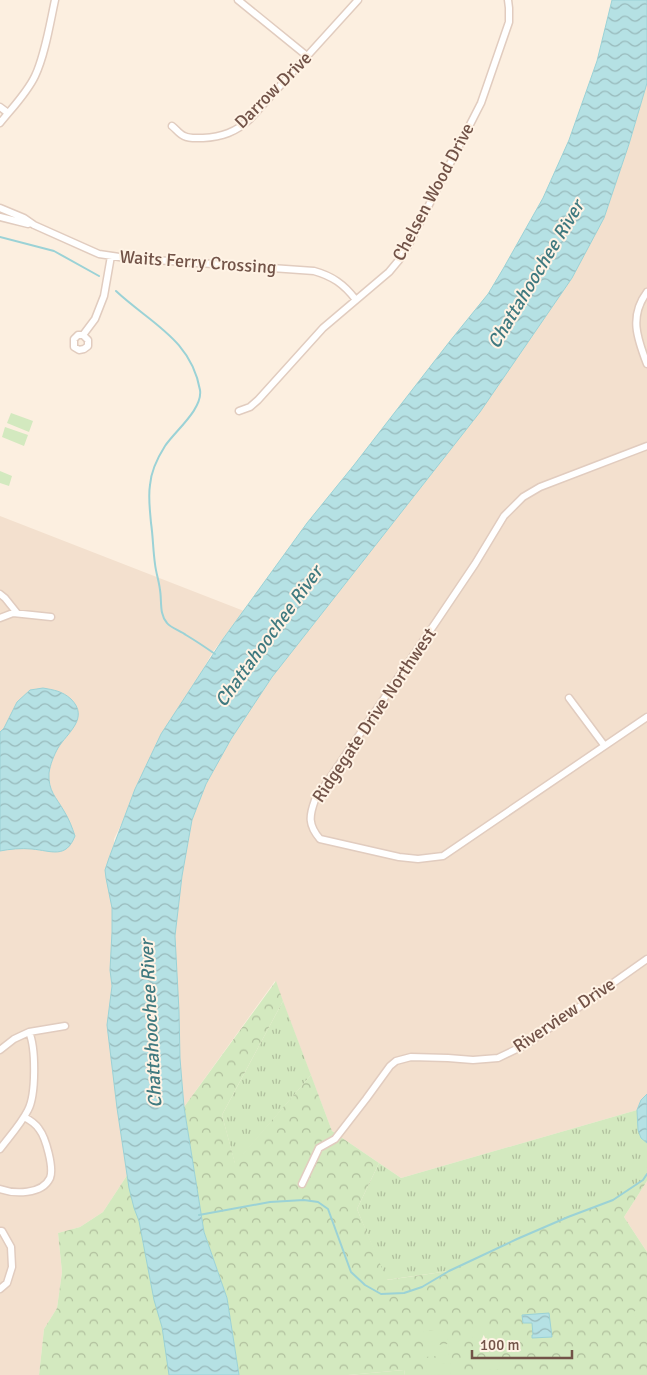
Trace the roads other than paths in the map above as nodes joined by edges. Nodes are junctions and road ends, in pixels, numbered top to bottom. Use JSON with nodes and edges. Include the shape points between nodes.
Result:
{"nodes":[{"id":1,"x":55,"y":0,"type":"edge"},
{"id":2,"x":238,"y":0,"type":"edge"},
{"id":3,"x":358,"y":0,"type":"edge"},
{"id":4,"x":508,"y":0,"type":"edge"},
{"id":5,"x":307,"y":56,"type":"junction"},
{"id":6,"x":0,"y":107,"type":"edge"},
{"id":7,"x":8,"y":113,"type":"junction"},
{"id":8,"x":0,"y":122,"type":"edge"},
{"id":9,"x":172,"y":126,"type":"dead end"},
{"id":10,"x":0,"y":208,"type":"edge"},
{"id":11,"x":0,"y":217,"type":"edge"},
{"id":12,"x":34,"y":225,"type":"junction"},
{"id":13,"x":111,"y":256,"type":"junction"},
{"id":14,"x":647,"y":292,"type":"edge"},
{"id":15,"x":356,"y":300,"type":"junction"},
{"id":16,"x":83,"y":335,"type":"dead end"},
{"id":17,"x":647,"y":364,"type":"edge"},
{"id":18,"x":238,"y":411,"type":"dead end"},
{"id":19,"x":647,"y":446,"type":"edge"},
{"id":20,"x":0,"y":594,"type":"edge"},
{"id":21,"x":17,"y":613,"type":"junction"},
{"id":22,"x":0,"y":618,"type":"edge"},
{"id":23,"x":52,"y":618,"type":"dead end"},
{"id":24,"x":569,"y":698,"type":"dead end"},
{"id":25,"x":647,"y":717,"type":"edge"},
{"id":26,"x":604,"y":745,"type":"junction"},
{"id":27,"x":647,"y":959,"type":"edge"},
{"id":28,"x":65,"y":1026,"type":"dead end"},
{"id":29,"x":29,"y":1032,"type":"junction"},
{"id":30,"x":0,"y":1050,"type":"edge"},
{"id":31,"x":24,"y":1117,"type":"junction"},
{"id":32,"x":0,"y":1149,"type":"edge"},
{"id":33,"x":302,"y":1184,"type":"dead end"},
{"id":34,"x":0,"y":1189,"type":"edge"},
{"id":35,"x":0,"y":1231,"type":"edge"},
{"id":36,"x":0,"y":1289,"type":"edge"}],
"edges":[{"from":1,"to":7,"type":"street","via":[[35,77]]},
{"from":2,"to":5,"type":"street"},
{"from":3,"to":5,"type":"street","name":"Darrow Drive"},
{"from":4,"to":15,"type":"street","name":"Chelsen Wood Drive","via":[[509,22],[488,85],[408,246],[389,272]]},
{"from":5,"to":9,"type":"street","name":"Darrow Drive","via":[[250,119],[234,131],[216,137],[190,139]]},
{"from":6,"to":7,"type":"street"},
{"from":7,"to":8,"type":"street"},
{"from":10,"to":12,"type":"street","name":"Waits Ferry Crossing"},
{"from":11,"to":12,"type":"street","name":"Waits Ferry Crossing"},
{"from":12,"to":13,"type":"street","name":"Waits Ferry Crossing","via":[[99,254]]},
{"from":13,"to":15,"type":"street","name":"Waits Ferry Crossing","via":[[314,271],[338,280]]},
{"from":13,"to":16,"type":"street","via":[[104,296],[95,319]]},
{"from":14,"to":17,"type":"street","via":[[638,307],[636,326]]},
{"from":15,"to":18,"type":"street","name":"Chelsen Wood Drive","via":[[314,337],[258,400]]},
{"from":19,"to":26,"type":"street","name":"Ridgegate Drive Northwest","via":[[540,487],[523,497],[504,516],[316,800],[310,817],[320,839],[399,857],[443,856]]},
{"from":20,"to":21,"type":"street"},
{"from":21,"to":22,"type":"street"},
{"from":21,"to":23,"type":"street"},
{"from":24,"to":26,"type":"street"},
{"from":25,"to":26,"type":"street","name":"Ridgegate Drive Northwest"},
{"from":27,"to":33,"type":"street","name":"Riverview Drive","via":[[527,1044],[498,1058],[411,1057],[396,1061],[335,1139],[319,1148]]},
{"from":28,"to":29,"type":"street"},
{"from":29,"to":30,"type":"street"},
{"from":29,"to":31,"type":"street","via":[[33,1080],[30,1104]]},
{"from":31,"to":32,"type":"street"},
{"from":31,"to":34,"type":"street","via":[[43,1135],[51,1164],[50,1178],[43,1186],[25,1192]]},
{"from":35,"to":36,"type":"street","via":[[11,1247],[12,1266],[7,1283]]}]}
